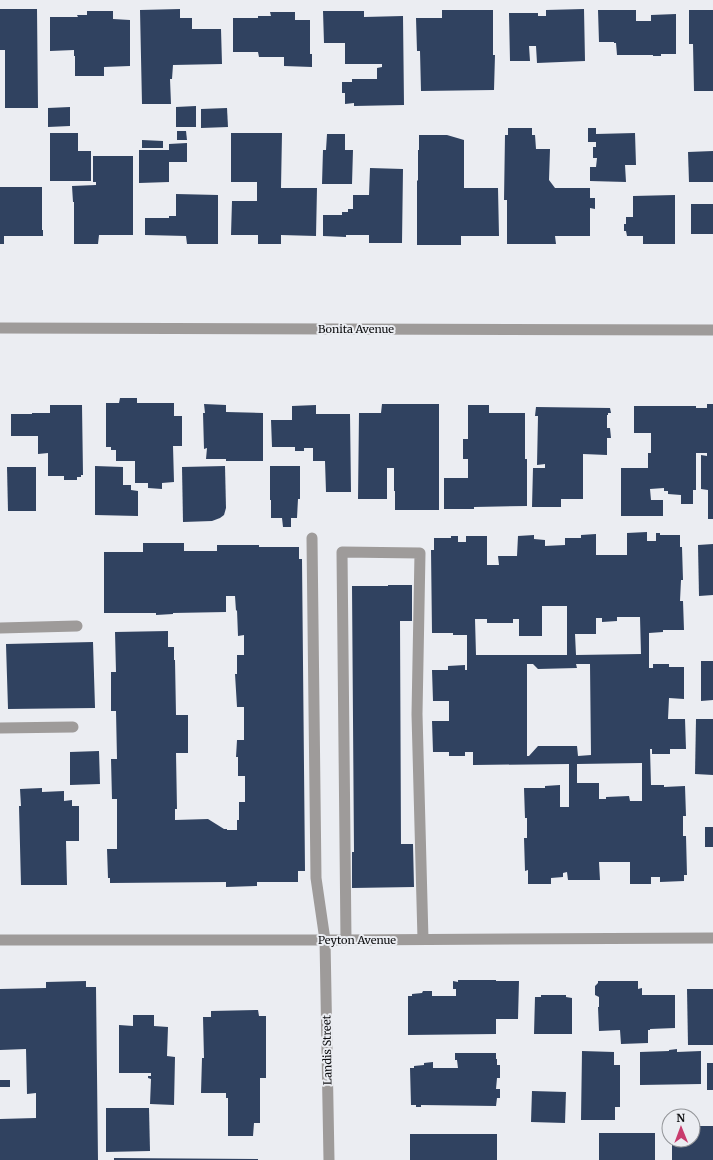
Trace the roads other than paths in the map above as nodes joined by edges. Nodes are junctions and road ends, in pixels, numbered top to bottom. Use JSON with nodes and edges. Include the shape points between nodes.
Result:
{"nodes":[{"id":1,"x":0,"y":328,"type":"edge"},
{"id":2,"x":713,"y":330,"type":"edge"},
{"id":3,"x":312,"y":538,"type":"dead end"},
{"id":4,"x":77,"y":626,"type":"dead end"},
{"id":5,"x":0,"y":628,"type":"edge"},
{"id":6,"x":73,"y":727,"type":"dead end"},
{"id":7,"x":0,"y":728,"type":"edge"},
{"id":8,"x":713,"y":938,"type":"edge"},
{"id":9,"x":423,"y":939,"type":"junction"},
{"id":10,"x":0,"y":940,"type":"edge"},
{"id":11,"x":325,"y":940,"type":"junction"},
{"id":12,"x":346,"y":940,"type":"junction"},
{"id":13,"x":329,"y":1160,"type":"edge"}],
"edges":[{"from":1,"to":2,"type":"street","name":"Bonita Avenue"},
{"from":3,"to":11,"type":"street","name":"Landis Street","via":[[316,878]]},
{"from":4,"to":5,"type":"street"},
{"from":6,"to":7,"type":"street"},
{"from":8,"to":9,"type":"street","name":"Peyton Avenue"},
{"from":9,"to":12,"type":"street","name":"Peyton Avenue"},
{"from":9,"to":12,"type":"street","via":[[417,714],[420,553],[342,552]]},
{"from":10,"to":11,"type":"street","name":"Peyton Avenue"},
{"from":11,"to":12,"type":"street","name":"Peyton Avenue"},
{"from":11,"to":13,"type":"street","name":"Landis Street"}]}
